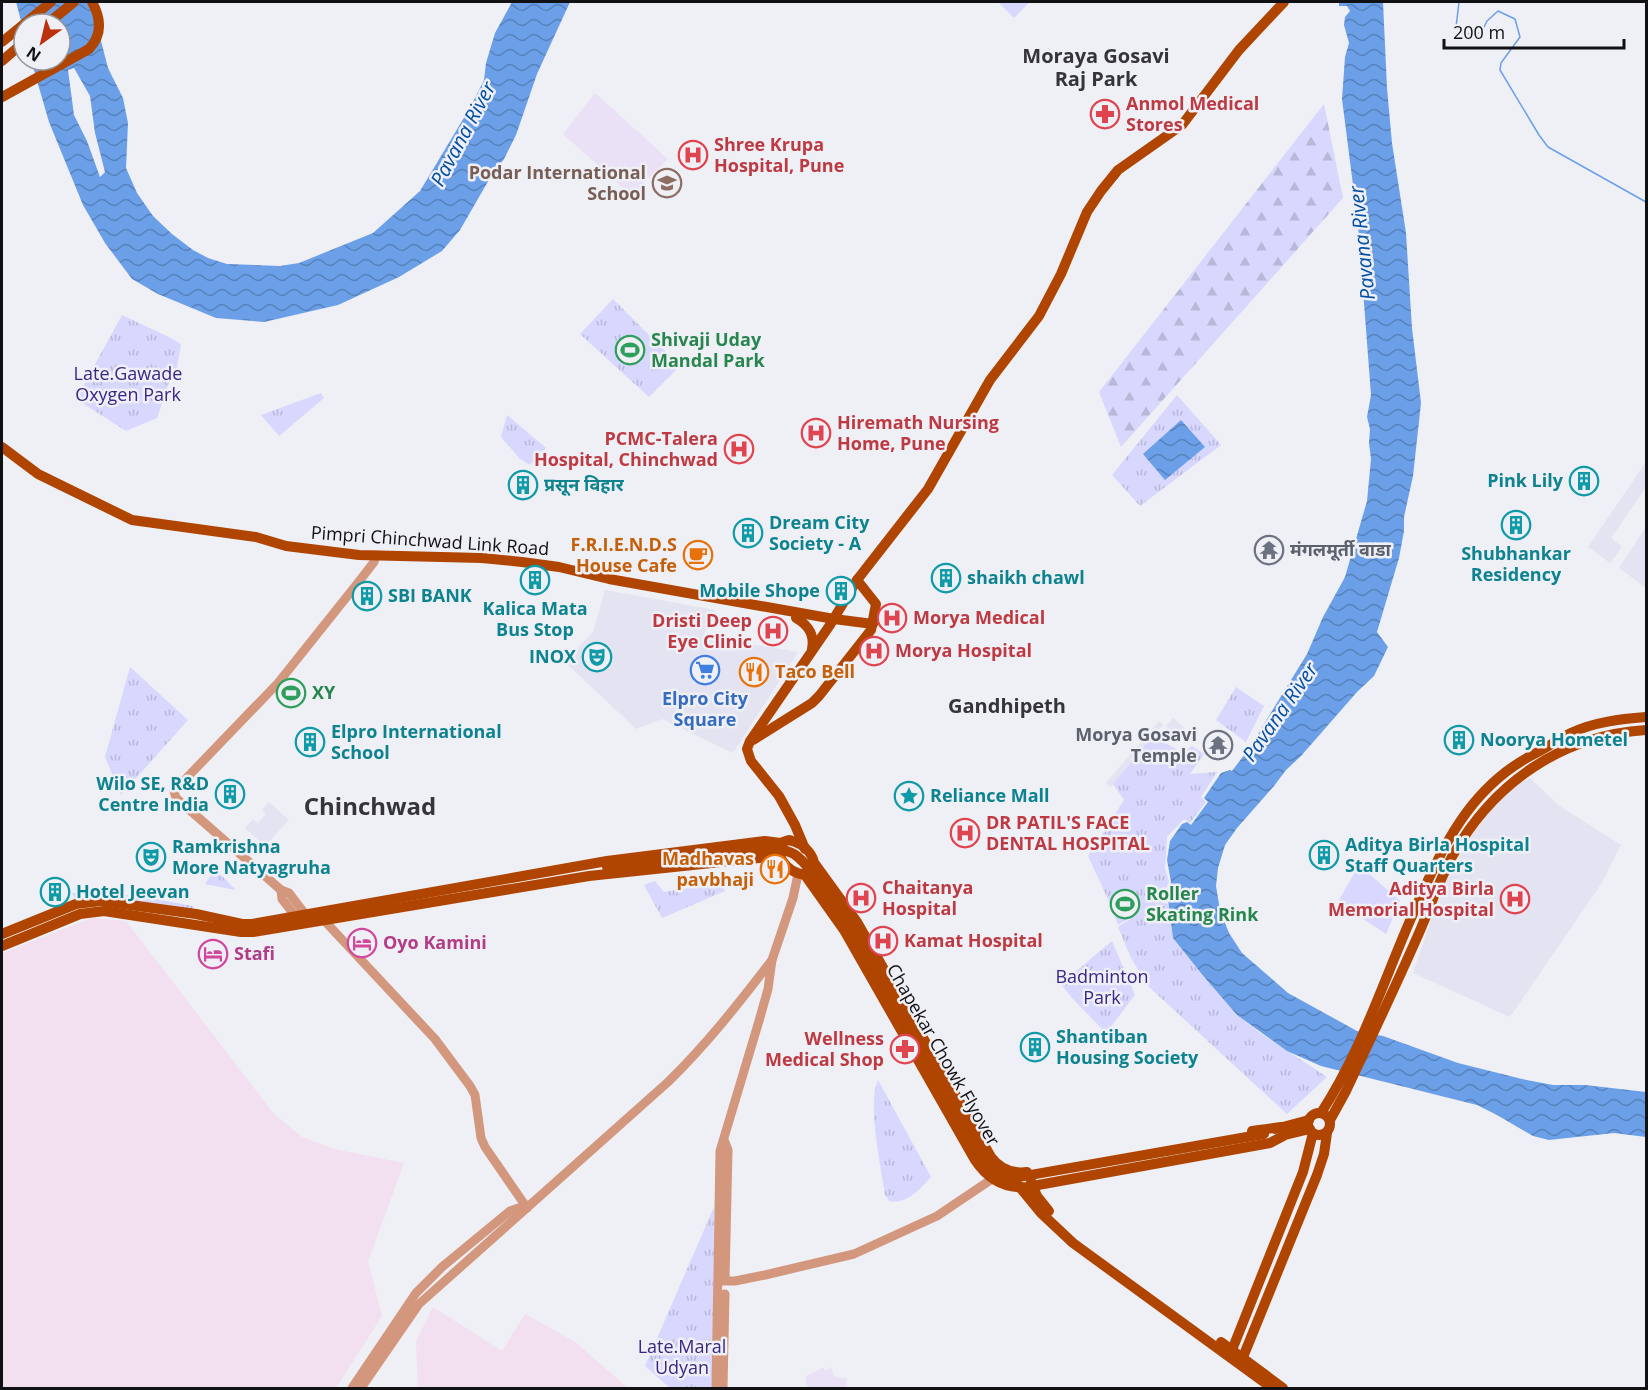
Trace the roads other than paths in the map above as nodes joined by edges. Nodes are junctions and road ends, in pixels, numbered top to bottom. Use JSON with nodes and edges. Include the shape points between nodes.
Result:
{"nodes":[{"id":1,"x":51,"y":2,"type":"edge"},
{"id":2,"x":74,"y":2,"type":"edge"},
{"id":3,"x":92,"y":2,"type":"edge"},
{"id":4,"x":1284,"y":2,"type":"edge"},
{"id":5,"x":62,"y":12,"type":"edge"},
{"id":6,"x":2,"y":42,"type":"edge"},
{"id":7,"x":2,"y":97,"type":"edge"},
{"id":8,"x":2,"y":447,"type":"edge"},
{"id":9,"x":2,"y":456,"type":"edge"},
{"id":10,"x":375,"y":559,"type":"junction"},
{"id":11,"x":857,"y":580,"type":"junction"},
{"id":12,"x":796,"y":615,"type":"junction"},
{"id":13,"x":832,"y":622,"type":"junction"},
{"id":14,"x":872,"y":627,"type":"junction"},
{"id":15,"x":812,"y":649,"type":"junction"},
{"id":16,"x":1647,"y":717,"type":"edge"},
{"id":17,"x":1647,"y":730,"type":"edge"},
{"id":18,"x":750,"y":741,"type":"junction"},
{"id":19,"x":795,"y":825,"type":"junction"},
{"id":20,"x":783,"y":841,"type":"junction"},
{"id":21,"x":805,"y":849,"type":"junction"},
{"id":22,"x":779,"y":856,"type":"junction"},
{"id":23,"x":815,"y":864,"type":"junction"},
{"id":24,"x":588,"y":871,"type":"junction"},
{"id":25,"x":527,"y":874,"type":"junction"},
{"id":26,"x":801,"y":874,"type":"junction"},
{"id":27,"x":531,"y":886,"type":"junction"},
{"id":28,"x":309,"y":918,"type":"junction"},
{"id":29,"x":2,"y":934,"type":"edge"},
{"id":30,"x":2,"y":946,"type":"edge"},
{"id":31,"x":772,"y":960,"type":"junction"},
{"id":32,"x":1377,"y":1013,"type":"junction"},
{"id":33,"x":1325,"y":1117,"type":"junction"},
{"id":34,"x":1310,"y":1127,"type":"junction"},
{"id":35,"x":1284,"y":1129,"type":"junction"},
{"id":36,"x":1327,"y":1133,"type":"junction"},
{"id":37,"x":1000,"y":1167,"type":"junction"},
{"id":38,"x":1014,"y":1172,"type":"junction"},
{"id":39,"x":1029,"y":1172,"type":"junction"},
{"id":40,"x":992,"y":1179,"type":"junction"},
{"id":41,"x":1019,"y":1188,"type":"junction"},
{"id":42,"x":1034,"y":1191,"type":"junction"},
{"id":43,"x":528,"y":1205,"type":"junction"},
{"id":44,"x":722,"y":1281,"type":"junction"},
{"id":45,"x":1231,"y":1353,"type":"junction"},
{"id":46,"x":1241,"y":1361,"type":"junction"},
{"id":47,"x":352,"y":1389,"type":"edge"},
{"id":48,"x":360,"y":1389,"type":"edge"},
{"id":49,"x":716,"y":1389,"type":"edge"},
{"id":50,"x":723,"y":1389,"type":"edge"},
{"id":51,"x":1272,"y":1389,"type":"edge"},
{"id":52,"x":1282,"y":1389,"type":"edge"}],
"edges":[{"from":1,"to":6,"type":"main road"},
{"from":2,"to":5,"type":"main road"},
{"from":3,"to":7,"type":"main road","via":[[100,24],[96,42]]},
{"from":4,"to":11,"type":"main road","via":[[1239,50],[1182,125],[1118,170],[1101,191],[1087,212],[1039,316],[990,380],[928,489]]},
{"from":8,"to":10,"type":"main road","name":"Pimpri Chinchwad Link Road","via":[[38,474],[132,520]]},
{"from":9,"to":10,"type":"main road","name":"Pimpri Chinchwad Link Road","via":[[46,486],[130,526],[266,545],[285,553]]},
{"from":10,"to":12,"type":"main road","name":"Pimpri Chinchwad Link Road","via":[[521,568]]},
{"from":10,"to":28,"type":"street","via":[[278,683],[174,791],[176,798],[281,890],[282,899]]},
{"from":11,"to":13,"type":"main road"},
{"from":11,"to":14,"type":"main road","via":[[876,604]]},
{"from":12,"to":13,"type":"main road","name":"Pimpri Chinchwad Link Road"},
{"from":12,"to":15,"type":"main road","via":[[811,632]]},
{"from":13,"to":14,"type":"main road","name":"Pimpri Chinchwad Link Road"},
{"from":13,"to":15,"type":"main road"},
{"from":14,"to":18,"type":"main road","via":[[812,703]]},
{"from":15,"to":18,"type":"main road"},
{"from":16,"to":32,"type":"main road","via":[[1601,723],[1571,733],[1517,762],[1480,794],[1441,850]]},
{"from":17,"to":32,"type":"main road","via":[[1582,741],[1515,779],[1490,802],[1452,856]]},
{"from":18,"to":19,"type":"main road","via":[[747,749],[751,761],[779,796]]},
{"from":19,"to":20,"type":"main road"},
{"from":19,"to":21,"type":"main road"},
{"from":20,"to":21,"type":"main road","via":[[796,842]]},
{"from":20,"to":22,"type":"main road","via":[[777,850]]},
{"from":20,"to":24,"type":"main road","via":[[607,861]]},
{"from":21,"to":23,"type":"main road"},
{"from":22,"to":24,"type":"main road"},
{"from":22,"to":26,"type":"main road"},
{"from":23,"to":26,"type":"main road","via":[[811,873]]},
{"from":23,"to":37,"type":"main road","via":[[857,922],[987,1152]]},
{"from":24,"to":25,"type":"main road"},
{"from":24,"to":27,"type":"main road"},
{"from":24,"to":35,"type":"main road","name":"Chapekar Chowk Flyover","bridge":true,"via":[[765,849],[795,855],[850,926],[981,1156],[1002,1177]]},
{"from":25,"to":27,"type":"main road"},
{"from":25,"to":28,"type":"main road"},
{"from":26,"to":31,"type":"street"},
{"from":26,"to":40,"type":"main road","via":[[844,930],[971,1154]]},
{"from":27,"to":28,"type":"main road"},
{"from":28,"to":29,"type":"main road","via":[[242,924],[101,901],[76,904]]},
{"from":28,"to":30,"type":"main road","via":[[241,932],[93,911]]},
{"from":28,"to":43,"type":"street","via":[[435,1039],[470,1086],[485,1147]]},
{"from":31,"to":43,"type":"street","via":[[702,1048]]},
{"from":31,"to":44,"type":"street","via":[[768,989],[724,1140],[728,1150]]},
{"from":32,"to":33,"type":"main road"},
{"from":33,"to":34,"type":"main road","via":[[1314,1113]]},
{"from":33,"to":36,"type":"main road","via":[[1330,1129]]},
{"from":34,"to":35,"type":"main road"},
{"from":34,"to":36,"type":"main road","via":[[1318,1136]]},
{"from":34,"to":45,"type":"main road","via":[[1303,1172]]},
{"from":35,"to":39,"type":"main road"},
{"from":35,"to":42,"type":"main road","via":[[1270,1143]]},
{"from":36,"to":46,"type":"main road","via":[[1317,1175]]},
{"from":37,"to":38,"type":"main road"},
{"from":37,"to":40,"type":"street"},
{"from":38,"to":39,"type":"main road"},
{"from":38,"to":41,"type":"main road"},
{"from":39,"to":42,"type":"main road"},
{"from":40,"to":41,"type":"main road"},
{"from":40,"to":44,"type":"street","via":[[937,1216],[863,1251]]},
{"from":41,"to":42,"type":"main road"},
{"from":41,"to":45,"type":"main road","via":[[1073,1243]]},
{"from":42,"to":45,"type":"main road","via":[[1061,1224],[1090,1250]]},
{"from":43,"to":47,"type":"street","via":[[510,1211],[427,1281]]},
{"from":43,"to":48,"type":"street","via":[[419,1304]]},
{"from":44,"to":49,"type":"street"},
{"from":44,"to":50,"type":"street"},
{"from":45,"to":46,"type":"main road"},
{"from":46,"to":51,"type":"main road"},
{"from":46,"to":52,"type":"main road"}]}
